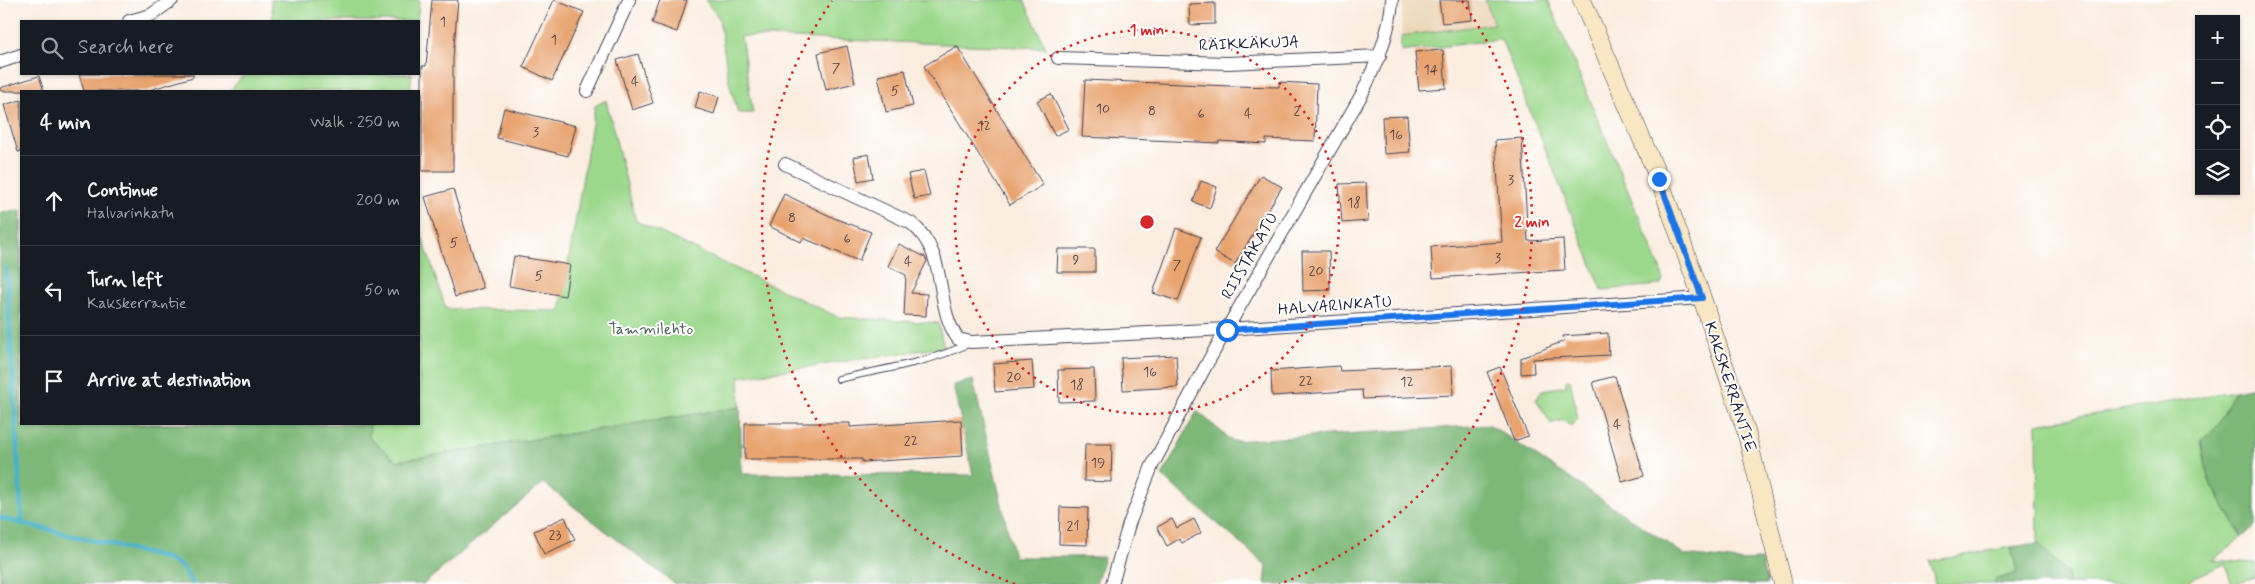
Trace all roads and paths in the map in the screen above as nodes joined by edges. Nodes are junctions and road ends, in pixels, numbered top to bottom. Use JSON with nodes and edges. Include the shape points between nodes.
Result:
{"nodes":[{"id":1,"x":172,"y":0,"type":"edge"},
{"id":2,"x":629,"y":0,"type":"edge"},
{"id":3,"x":1392,"y":0,"type":"edge"},
{"id":4,"x":1582,"y":0,"type":"edge"},
{"id":5,"x":132,"y":20,"type":"edge"},
{"id":6,"x":20,"y":55,"type":"edge"},
{"id":7,"x":1380,"y":56,"type":"junction"},
{"id":8,"x":1058,"y":58,"type":"dead end"},
{"id":9,"x":0,"y":62,"type":"edge"},
{"id":10,"x":587,"y":91,"type":"dead end"},
{"id":11,"x":785,"y":164,"type":"dead end"},
{"id":12,"x":1702,"y":298,"type":"junction"},
{"id":13,"x":1227,"y":330,"type":"junction"},
{"id":14,"x":971,"y":342,"type":"junction"},
{"id":15,"x":839,"y":379,"type":"dead end"},
{"id":16,"x":1112,"y":584,"type":"edge"},
{"id":17,"x":1783,"y":584,"type":"edge"}],
"edges":[{"from":1,"to":5,"type":"street","via":[[151,14]]},
{"from":2,"to":10,"type":"street"},
{"from":3,"to":7,"type":"street","name":"RIISTAKATU"},
{"from":4,"to":12,"type":"main road","name":"KAKSKERRANTIE","via":[[1659,179]]},
{"from":6,"to":9,"type":"street"},
{"from":7,"to":8,"type":"street","name":"RÄIKKÄKUJA","via":[[1228,63]]},
{"from":7,"to":13,"type":"street","name":"RIISTAKATU","via":[[1362,94]]},
{"from":11,"to":14,"type":"street","via":[[911,223],[922,232],[935,257],[951,329],[958,339]]},
{"from":12,"to":13,"type":"street","name":"HALVARINKATU"},
{"from":12,"to":17,"type":"main road","name":"KAKSKERRANTIE","via":[[1746,432]]},
{"from":13,"to":14,"type":"street","name":"HALVARINKATU"},
{"from":13,"to":16,"type":"street","name":"RIISTAKATU","via":[[1152,466],[1129,524]]},
{"from":14,"to":15,"type":"lane","via":[[913,362]]}]}
